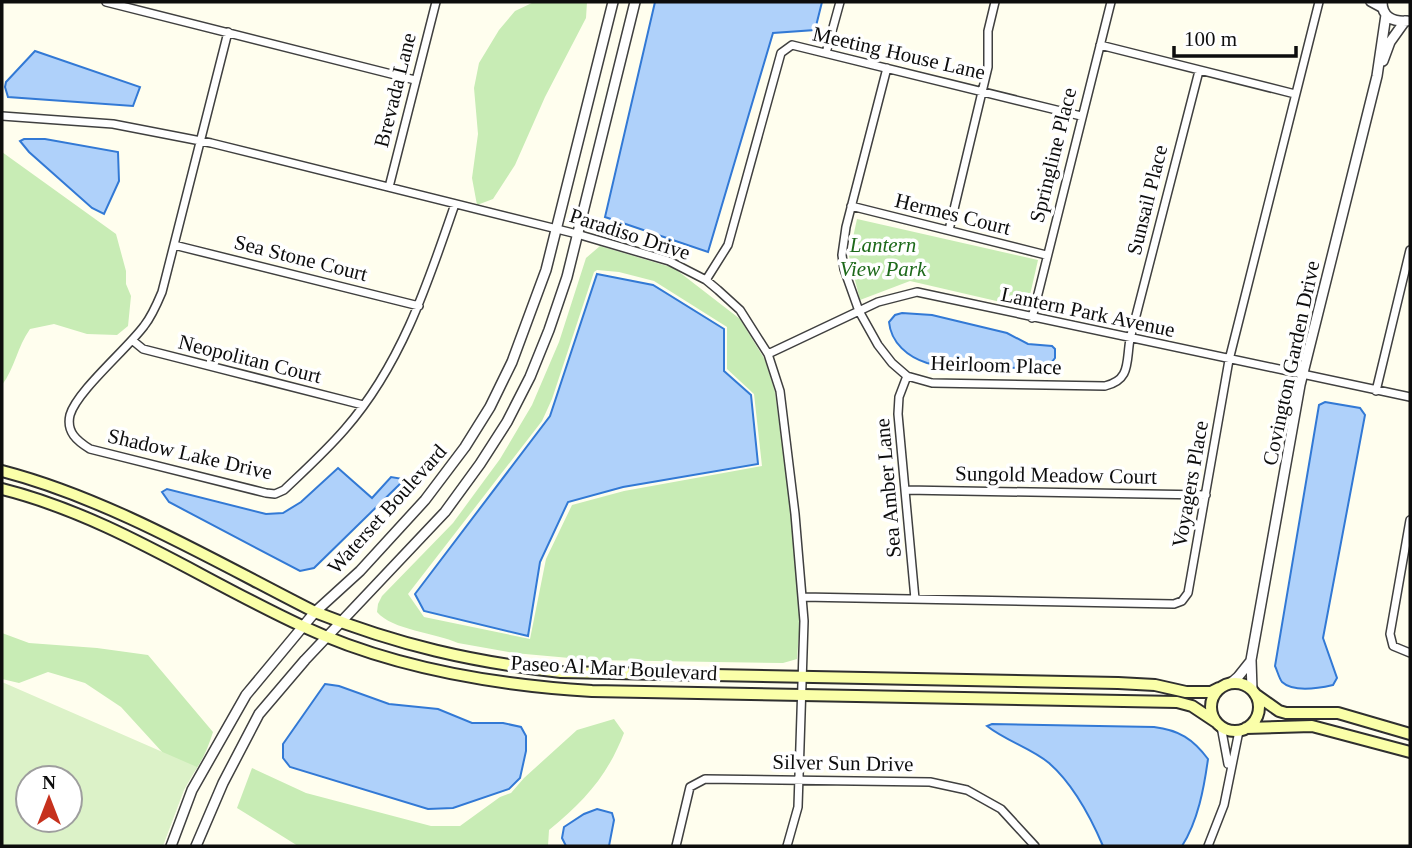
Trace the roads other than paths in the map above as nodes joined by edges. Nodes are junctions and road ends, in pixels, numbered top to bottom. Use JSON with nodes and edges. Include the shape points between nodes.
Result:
{"nodes":[{"id":1,"x":106,"y":2,"type":"edge"},
{"id":2,"x":436,"y":2,"type":"edge"},
{"id":3,"x":613,"y":2,"type":"edge"},
{"id":4,"x":635,"y":2,"type":"edge"},
{"id":5,"x":839,"y":2,"type":"edge"},
{"id":6,"x":995,"y":2,"type":"edge"},
{"id":7,"x":1111,"y":2,"type":"edge"},
{"id":8,"x":1319,"y":2,"type":"edge"},
{"id":9,"x":1370,"y":2,"type":"edge"},
{"id":10,"x":1383,"y":9,"type":"edge"},
{"id":11,"x":1408,"y":21,"type":"edge"},
{"id":12,"x":228,"y":32,"type":"junction"},
{"id":13,"x":1100,"y":45,"type":"junction"},
{"id":14,"x":826,"y":53,"type":"junction"},
{"id":15,"x":887,"y":68,"type":"junction"},
{"id":16,"x":1199,"y":71,"type":"junction"},
{"id":17,"x":1377,"y":76,"type":"junction"},
{"id":18,"x":415,"y":80,"type":"junction"},
{"id":19,"x":983,"y":90,"type":"junction"},
{"id":20,"x":1296,"y":94,"type":"junction"},
{"id":21,"x":2,"y":116,"type":"edge"},
{"id":22,"x":1081,"y":116,"type":"junction"},
{"id":23,"x":201,"y":141,"type":"junction"},
{"id":24,"x":389,"y":187,"type":"junction"},
{"id":25,"x":455,"y":204,"type":"junction"},
{"id":26,"x":851,"y":206,"type":"junction"},
{"id":27,"x":555,"y":229,"type":"junction"},
{"id":28,"x":949,"y":230,"type":"junction"},
{"id":29,"x":577,"y":234,"type":"junction"},
{"id":30,"x":174,"y":245,"type":"junction"},
{"id":31,"x":1410,"y":250,"type":"edge"},
{"id":32,"x":1046,"y":255,"type":"junction"},
{"id":33,"x":706,"y":280,"type":"junction"},
{"id":34,"x":1401,"y":285,"type":"junction"},
{"id":35,"x":1410,"y":287,"type":"edge"},
{"id":36,"x":419,"y":306,"type":"junction"},
{"id":37,"x":859,"y":311,"type":"junction"},
{"id":38,"x":1032,"y":318,"type":"junction"},
{"id":39,"x":1130,"y":339,"type":"junction"},
{"id":40,"x":132,"y":340,"type":"junction"},
{"id":41,"x":768,"y":354,"type":"junction"},
{"id":42,"x":1229,"y":360,"type":"junction"},
{"id":43,"x":907,"y":376,"type":"junction"},
{"id":44,"x":1303,"y":376,"type":"junction"},
{"id":45,"x":1376,"y":391,"type":"junction"},
{"id":46,"x":1410,"y":397,"type":"edge"},
{"id":47,"x":363,"y":405,"type":"junction"},
{"id":48,"x":2,"y":471,"type":"edge"},
{"id":49,"x":2,"y":489,"type":"edge"},
{"id":50,"x":905,"y":490,"type":"junction"},
{"id":51,"x":1206,"y":495,"type":"junction"},
{"id":52,"x":1410,"y":520,"type":"edge"},
{"id":53,"x":802,"y":597,"type":"junction"},
{"id":54,"x":915,"y":599,"type":"junction"},
{"id":55,"x":315,"y":611,"type":"junction"},
{"id":56,"x":342,"y":623,"type":"junction"},
{"id":57,"x":303,"y":626,"type":"junction"},
{"id":58,"x":327,"y":636,"type":"junction"},
{"id":59,"x":1410,"y":653,"type":"edge"},
{"id":60,"x":1251,"y":660,"type":"junction"},
{"id":61,"x":801,"y":677,"type":"junction"},
{"id":62,"x":1230,"y":683,"type":"junction"},
{"id":63,"x":1219,"y":688,"type":"junction"},
{"id":64,"x":1254,"y":692,"type":"junction"},
{"id":65,"x":800,"y":694,"type":"junction"},
{"id":66,"x":1219,"y":724,"type":"junction"},
{"id":67,"x":1242,"y":729,"type":"junction"},
{"id":68,"x":1410,"y":734,"type":"edge"},
{"id":69,"x":1410,"y":752,"type":"edge"},
{"id":70,"x":1229,"y":772,"type":"junction"},
{"id":71,"x":798,"y":781,"type":"junction"},
{"id":72,"x":171,"y":846,"type":"edge"},
{"id":73,"x":196,"y":846,"type":"edge"},
{"id":74,"x":676,"y":846,"type":"edge"},
{"id":75,"x":787,"y":846,"type":"edge"},
{"id":76,"x":1035,"y":846,"type":"edge"},
{"id":77,"x":1208,"y":846,"type":"edge"}],
"edges":[{"from":1,"to":12,"type":"street"},
{"from":2,"to":18,"type":"street","name":"Brevada Lane"},
{"from":3,"to":27,"type":"street","name":"Waterset Boulevard"},
{"from":4,"to":29,"type":"street","name":"Waterset Boulevard"},
{"from":5,"to":14,"type":"street"},
{"from":6,"to":19,"type":"street"},
{"from":7,"to":13,"type":"street","name":"Springline Place"},
{"from":8,"to":20,"type":"street","name":"Voyagers Place"},
{"from":9,"to":10,"type":"street"},
{"from":10,"to":11,"type":"street","name":"Covington Garden Drive","via":[[1395,20]]},
{"from":10,"to":17,"type":"street","name":"Covington Garden Drive"},
{"from":11,"to":17,"type":"street","name":"Covington Garden Drive","via":[[1390,42]]},
{"from":12,"to":18,"type":"street"},
{"from":12,"to":23,"type":"street","name":"Shadow Lake Drive"},
{"from":13,"to":16,"type":"street"},
{"from":13,"to":22,"type":"street","name":"Springline Place"},
{"from":14,"to":15,"type":"street","name":"Meeting House Lane"},
{"from":14,"to":33,"type":"street","name":"Meeting House Lane","via":[[792,45],[781,53],[728,245]]},
{"from":15,"to":19,"type":"street","name":"Meeting House Lane"},
{"from":15,"to":26,"type":"street","name":"Heirloom Place"},
{"from":16,"to":20,"type":"street"},
{"from":16,"to":39,"type":"street","name":"Sunsail Place"},
{"from":17,"to":44,"type":"street","name":"Covington Garden Drive"},
{"from":18,"to":24,"type":"street","name":"Brevada Lane"},
{"from":19,"to":22,"type":"street","name":"Meeting House Lane"},
{"from":19,"to":28,"type":"street"},
{"from":20,"to":42,"type":"street","name":"Voyagers Place"},
{"from":21,"to":23,"type":"street","name":"Paradiso Drive","via":[[113,124]]},
{"from":22,"to":32,"type":"street","name":"Springline Place"},
{"from":23,"to":24,"type":"street","name":"Paradiso Drive"},
{"from":23,"to":30,"type":"street","name":"Shadow Lake Drive"},
{"from":24,"to":25,"type":"street","name":"Paradiso Drive"},
{"from":25,"to":27,"type":"street","name":"Paradiso Drive"},
{"from":25,"to":36,"type":"street","name":"Shadow Lake Drive"},
{"from":26,"to":28,"type":"street","name":"Hermes Court"},
{"from":26,"to":37,"type":"street","name":"Heirloom Place","via":[[842,255]]},
{"from":27,"to":29,"type":"street","name":"Paradiso Drive"},
{"from":27,"to":55,"type":"street","name":"Waterset Boulevard","via":[[546,270],[490,407],[425,500],[360,571]]},
{"from":28,"to":32,"type":"street","name":"Hermes Court"},
{"from":29,"to":33,"type":"street","name":"Paradiso Drive","via":[[669,261]]},
{"from":29,"to":56,"type":"street","name":"Waterset Boulevard","via":[[550,330],[507,422],[444,512]]},
{"from":30,"to":36,"type":"street","name":"Sea Stone Court"},
{"from":30,"to":40,"type":"street","name":"Shadow Lake Drive","via":[[162,292]]},
{"from":31,"to":34,"type":"street"},
{"from":32,"to":38,"type":"street","name":"Springline Place"},
{"from":33,"to":41,"type":"street","name":"Paradiso Drive","via":[[740,310]]},
{"from":34,"to":35,"type":"street"},
{"from":34,"to":45,"type":"street"},
{"from":36,"to":47,"type":"street","name":"Shadow Lake Drive"},
{"from":37,"to":38,"type":"street","name":"Lantern Park Avenue","via":[[917,292]]},
{"from":37,"to":41,"type":"street","name":"Lantern Park Avenue"},
{"from":37,"to":43,"type":"street","name":"Heirloom Place","via":[[878,345]]},
{"from":38,"to":39,"type":"street","name":"Lantern Park Avenue"},
{"from":39,"to":42,"type":"street","name":"Lantern Park Avenue"},
{"from":39,"to":43,"type":"street","name":"Heirloom Place","via":[[1121,380],[1105,386],[932,383]]},
{"from":40,"to":47,"type":"street","name":"Neopolitan Court","via":[[143,349]]},
{"from":40,"to":47,"type":"street","name":"Shadow Lake Drive","via":[[71,413],[71,433],[90,449],[275,494],[311,465]]},
{"from":41,"to":53,"type":"street","name":"Paradiso Drive","via":[[780,391]]},
{"from":42,"to":44,"type":"street","name":"Lantern Park Avenue"},
{"from":42,"to":51,"type":"street","name":"Voyagers Place"},
{"from":43,"to":50,"type":"street","name":"Sea Amber Lane","via":[[898,414]]},
{"from":44,"to":45,"type":"street","name":"Lantern Park Avenue"},
{"from":44,"to":60,"type":"street","name":"Covington Garden Drive"},
{"from":45,"to":46,"type":"street","name":"Lantern Park Avenue"},
{"from":48,"to":55,"type":"main road","name":"Paseo Al Mar Boulevard","via":[[127,517]]},
{"from":49,"to":57,"type":"main road","name":"Paseo Al Mar Boulevard","via":[[92,520]]},
{"from":50,"to":51,"type":"street","name":"Sungold Meadow Court"},
{"from":50,"to":54,"type":"street","name":"Sea Amber Lane"},
{"from":51,"to":54,"type":"street","name":"Voyagers Place","via":[[1188,593],[1174,604]]},
{"from":52,"to":59,"type":"street","via":[[1390,634],[1393,646]]},
{"from":53,"to":54,"type":"street","name":"Voyagers Place"},
{"from":53,"to":61,"type":"street","name":"Paradiso Drive"},
{"from":55,"to":56,"type":"main road","name":"Paseo Al Mar Boulevard"},
{"from":55,"to":57,"type":"street","name":"Waterset Boulevard"},
{"from":56,"to":58,"type":"street","name":"Waterset Boulevard"},
{"from":56,"to":61,"type":"main road","name":"Paseo Al Mar Boulevard","via":[[424,649],[528,668]]},
{"from":57,"to":58,"type":"main road","name":"Paseo Al Mar Boulevard"},
{"from":57,"to":72,"type":"street","name":"Waterset Boulevard","via":[[246,695],[192,790]]},
{"from":58,"to":65,"type":"main road","name":"Paseo Al Mar Boulevard","via":[[390,658],[508,683],[592,691]]},
{"from":58,"to":73,"type":"street","name":"Waterset Boulevard","via":[[259,714]]},
{"from":60,"to":62,"type":"street"},
{"from":60,"to":64,"type":"street","name":"Covington Garden Drive"},
{"from":61,"to":63,"type":"main road","name":"Paseo Al Mar Boulevard","via":[[1118,683],[1193,692]]},
{"from":61,"to":65,"type":"street","name":"Paradiso Drive"},
{"from":62,"to":63,"type":"main road"},
{"from":62,"to":64,"type":"main road"},
{"from":63,"to":66,"type":"main road","via":[[1211,705]]},
{"from":64,"to":67,"type":"main road","via":[[1258,713],[1252,724]]},
{"from":64,"to":68,"type":"main road","via":[[1286,713],[1338,713]]},
{"from":65,"to":66,"type":"main road","name":"Paseo Al Mar Boulevard","via":[[1177,702]]},
{"from":65,"to":71,"type":"street","name":"Paradiso Drive"},
{"from":66,"to":67,"type":"main road","via":[[1227,730]]},
{"from":66,"to":70,"type":"street"},
{"from":67,"to":69,"type":"main road","via":[[1312,726]]},
{"from":67,"to":70,"type":"street"},
{"from":70,"to":77,"type":"street","via":[[1224,805]]},
{"from":71,"to":74,"type":"street","name":"Silver Sun Drive","via":[[705,779],[690,787]]},
{"from":71,"to":75,"type":"street","name":"Paradiso Drive","via":[[798,807]]},
{"from":71,"to":76,"type":"street","name":"Silver Sun Drive","via":[[930,782],[967,790],[1001,809]]}]}
